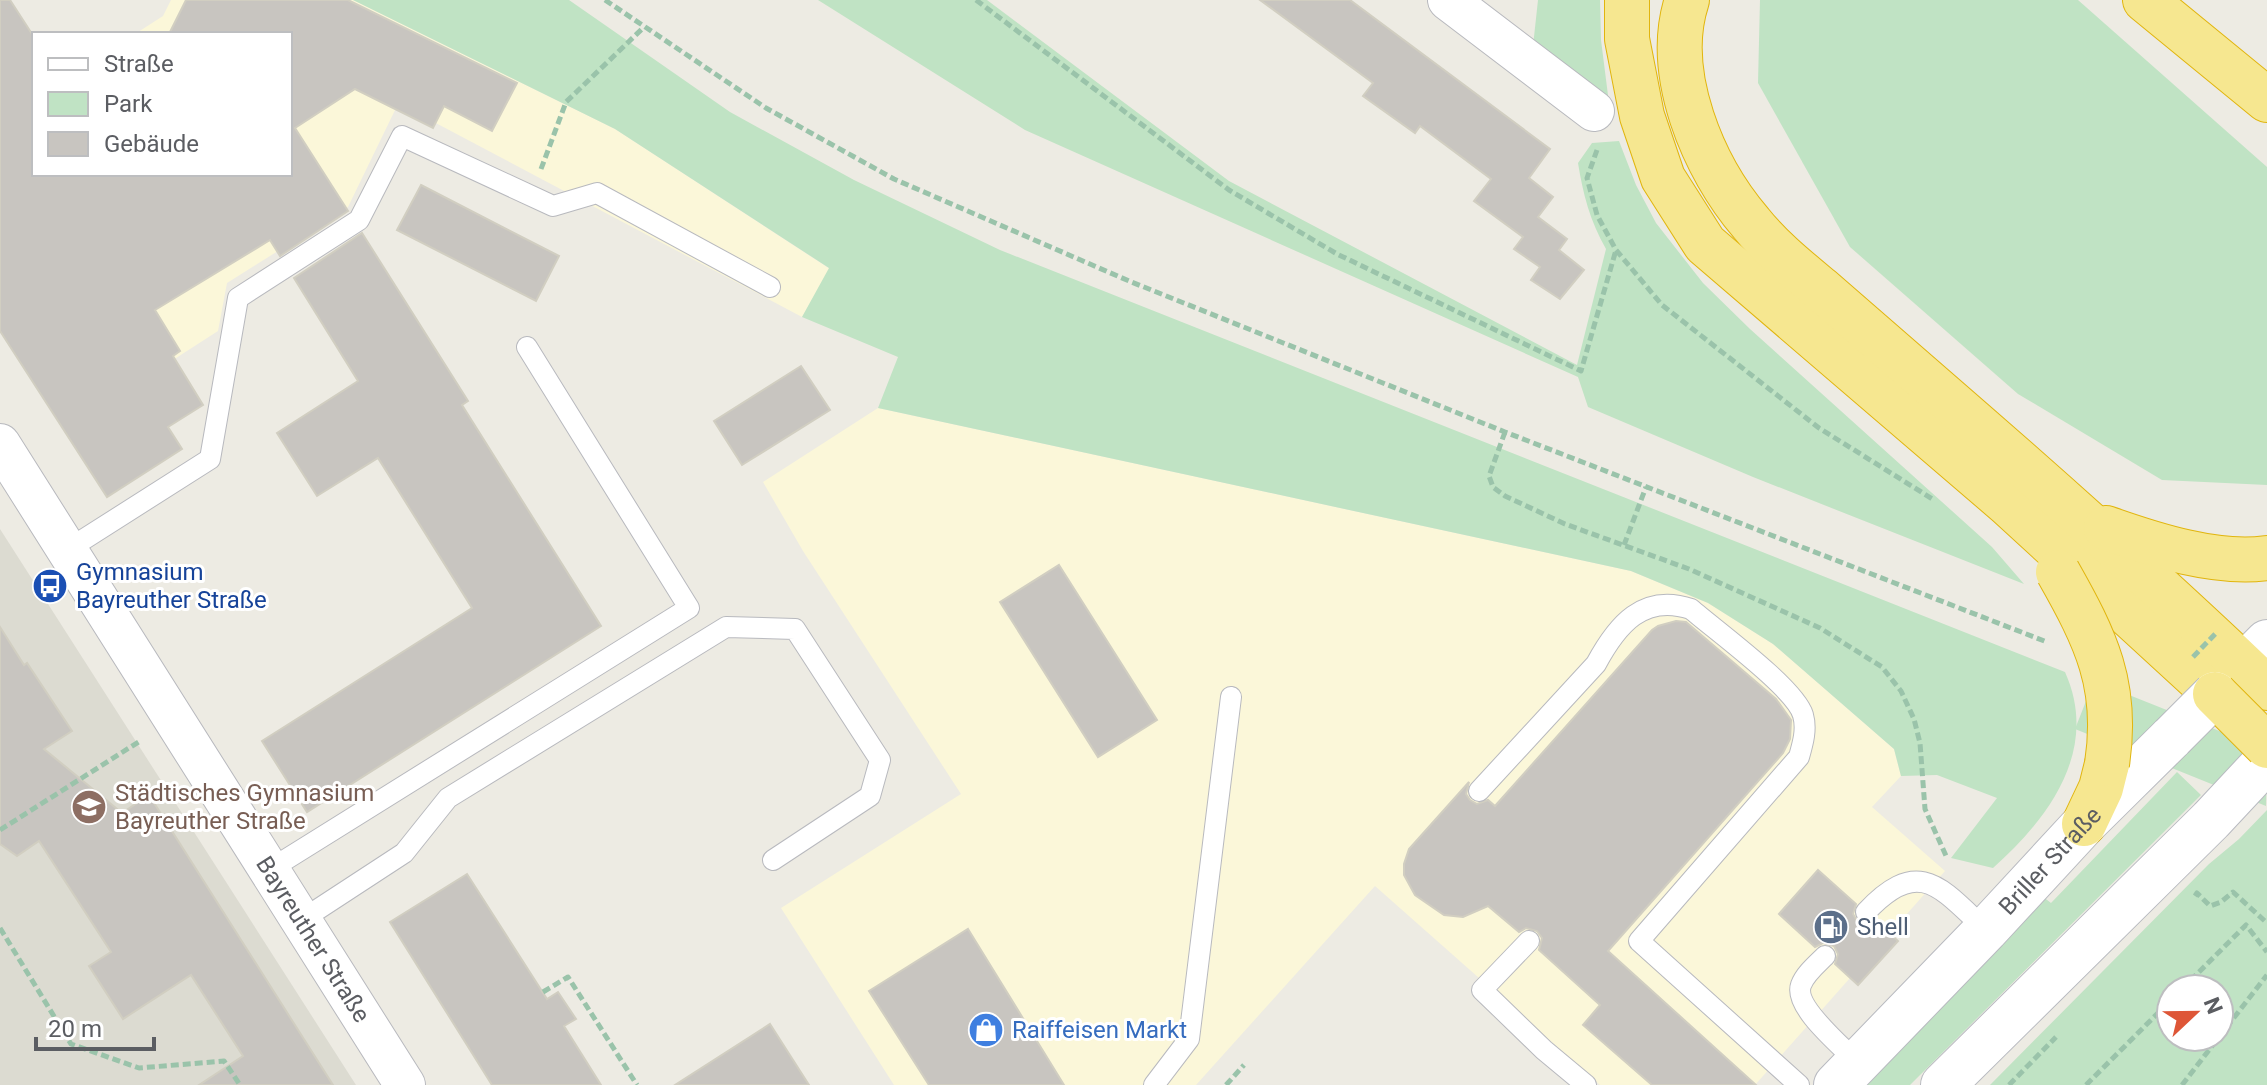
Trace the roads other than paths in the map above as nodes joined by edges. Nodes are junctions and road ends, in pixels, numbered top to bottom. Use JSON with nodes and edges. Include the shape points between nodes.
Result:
{"nodes":[{"id":1,"x":1448,"y":0,"type":"edge"},
{"id":2,"x":1627,"y":0,"type":"edge"},
{"id":3,"x":1687,"y":0,"type":"edge"},
{"id":4,"x":2145,"y":0,"type":"edge"},
{"id":5,"x":2183,"y":0,"type":"edge"},
{"id":6,"x":2267,"y":77,"type":"edge"},
{"id":7,"x":2267,"y":100,"type":"edge"},
{"id":8,"x":1594,"y":111,"type":"road end"},
{"id":9,"x":770,"y":287,"type":"dead end"},
{"id":10,"x":527,"y":347,"type":"dead end"},
{"id":11,"x":0,"y":444,"type":"edge"},
{"id":12,"x":2008,"y":504,"type":"junction"},
{"id":13,"x":2088,"y":522,"type":"junction"},
{"id":14,"x":67,"y":550,"type":"junction"},
{"id":15,"x":2267,"y":558,"type":"edge"},
{"id":16,"x":2251,"y":668,"type":"edge"},
{"id":17,"x":1231,"y":697,"type":"dead end"},
{"id":18,"x":2267,"y":746,"type":"edge"},
{"id":19,"x":2267,"y":760,"type":"edge"},
{"id":20,"x":2120,"y":771,"type":"junction"},
{"id":21,"x":1479,"y":791,"type":"dead end"},
{"id":22,"x":2084,"y":824,"type":"joint"},
{"id":23,"x":773,"y":860,"type":"dead end"},
{"id":24,"x":269,"y":870,"type":"junction"},
{"id":25,"x":1866,"y":912,"type":"dead end"},
{"id":26,"x":300,"y":921,"type":"junction"},
{"id":27,"x":1986,"y":930,"type":"junction"},
{"id":28,"x":1529,"y":941,"type":"dead end"},
{"id":29,"x":1825,"y":956,"type":"dead end"},
{"id":30,"x":1847,"y":1074,"type":"edge"},
{"id":31,"x":405,"y":1085,"type":"edge"},
{"id":32,"x":1154,"y":1085,"type":"edge"},
{"id":33,"x":1586,"y":1085,"type":"edge"},
{"id":34,"x":1799,"y":1085,"type":"edge"},
{"id":35,"x":1943,"y":1085,"type":"edge"}],
"edges":[{"from":1,"to":8,"type":"street"},
{"from":2,"to":12,"type":"highway","via":[[1627,39],[1642,116],[1663,178],[1705,244]]},
{"from":3,"to":13,"type":"highway","via":[[1680,66],[1691,118],[1750,223]]},
{"from":4,"to":7,"type":"highway"},
{"from":5,"to":6,"type":"highway"},
{"from":9,"to":14,"type":"lane","via":[[597,193],[553,206],[402,136],[359,220],[238,298],[210,459]]},
{"from":10,"to":24,"type":"lane","via":[[689,608]]},
{"from":11,"to":14,"type":"street","name":"Bayreuther Straße"},
{"from":12,"to":16,"type":"highway","via":[[2101,588]]},
{"from":12,"to":20,"type":"highway","bridge":true,"via":[[2058,572],[2101,658]]},
{"from":13,"to":15,"type":"highway","via":[[2154,545],[2228,558]]},
{"from":13,"to":16,"type":"highway"},
{"from":14,"to":24,"type":"street","name":"Bayreuther Straße"},
{"from":16,"to":18,"type":"highway","bridge":true},
{"from":16,"to":20,"type":"main road","bridge":true},
{"from":17,"to":32,"type":"lane","via":[[1189,1039]]},
{"from":19,"to":35,"type":"main road"},
{"from":20,"to":22,"type":"highway","via":[[2101,788]]},
{"from":21,"to":34,"type":"lane","via":[[1596,664],[1609,639],[1652,605],[1673,603],[1691,609],[1791,694],[1803,714],[1805,738],[1799,757],[1639,941]]},
{"from":22,"to":27,"type":"main road","name":"Briller Straße"},
{"from":23,"to":26,"type":"lane","via":[[870,796],[880,760],[795,629],[726,627],[448,798],[404,853]]},
{"from":24,"to":26,"type":"street","name":"Bayreuther Straße"},
{"from":25,"to":27,"type":"lane","via":[[1882,894],[1922,880],[1938,886]]},
{"from":26,"to":31,"type":"street","name":"Bayreuther Straße"},
{"from":27,"to":30,"type":"main road","name":"Briller Straße"},
{"from":28,"to":33,"type":"lane","via":[[1482,990]]},
{"from":29,"to":30,"type":"lane","via":[[1806,977],[1800,996]]}]}
